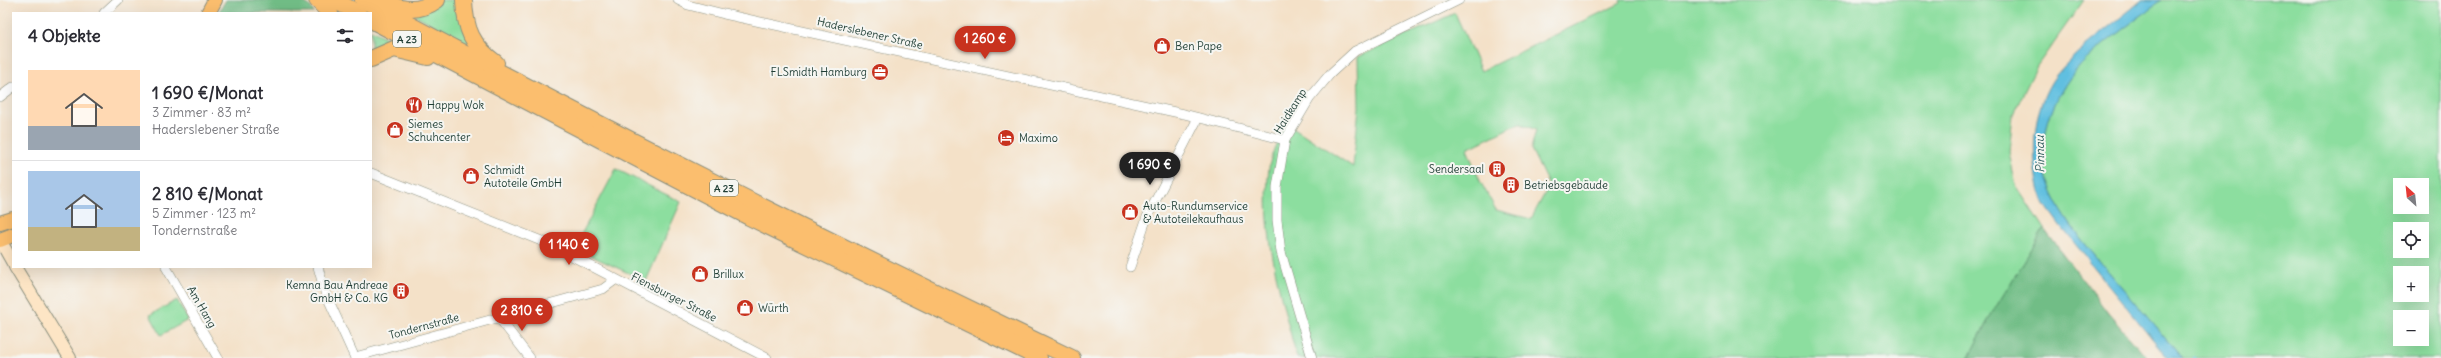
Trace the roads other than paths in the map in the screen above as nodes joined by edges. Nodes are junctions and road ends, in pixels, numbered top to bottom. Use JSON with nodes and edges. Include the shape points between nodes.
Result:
{"nodes":[{"id":1,"x":118,"y":0,"type":"edge"},
{"id":2,"x":215,"y":0,"type":"edge"},
{"id":3,"x":317,"y":0,"type":"edge"},
{"id":4,"x":334,"y":0,"type":"edge"},
{"id":5,"x":363,"y":0,"type":"edge"},
{"id":6,"x":376,"y":0,"type":"edge"},
{"id":7,"x":437,"y":0,"type":"edge"},
{"id":8,"x":464,"y":0,"type":"edge"},
{"id":9,"x":678,"y":0,"type":"edge"},
{"id":10,"x":1459,"y":0,"type":"edge"},
{"id":11,"x":105,"y":12,"type":"edge"},
{"id":12,"x":209,"y":12,"type":"edge"},
{"id":13,"x":329,"y":12,"type":"edge"},
{"id":14,"x":356,"y":12,"type":"edge"},
{"id":15,"x":372,"y":21,"type":"edge"},
{"id":16,"x":372,"y":58,"type":"edge"},
{"id":17,"x":444,"y":59,"type":"junction"},
{"id":18,"x":12,"y":88,"type":"edge"},
{"id":19,"x":541,"y":95,"type":"junction"},
{"id":20,"x":0,"y":97,"type":"edge"},
{"id":21,"x":1198,"y":118,"type":"junction"},
{"id":22,"x":1285,"y":140,"type":"junction"},
{"id":23,"x":372,"y":173,"type":"edge"},
{"id":24,"x":12,"y":219,"type":"edge"},
{"id":25,"x":0,"y":224,"type":"edge"},
{"id":26,"x":12,"y":235,"type":"edge"},
{"id":27,"x":0,"y":240,"type":"edge"},
{"id":28,"x":12,"y":261,"type":"edge"},
{"id":29,"x":1130,"y":267,"type":"dead end"},
{"id":30,"x":16,"y":268,"type":"edge"},
{"id":31,"x":167,"y":268,"type":"edge"},
{"id":32,"x":318,"y":268,"type":"edge"},
{"id":33,"x":615,"y":280,"type":"junction"},
{"id":34,"x":499,"y":318,"type":"junction"},
{"id":35,"x":70,"y":358,"type":"edge"},
{"id":36,"x":218,"y":358,"type":"edge"},
{"id":37,"x":355,"y":358,"type":"edge"},
{"id":38,"x":530,"y":358,"type":"edge"},
{"id":39,"x":767,"y":358,"type":"edge"},
{"id":40,"x":1039,"y":358,"type":"edge"},
{"id":41,"x":1072,"y":358,"type":"edge"},
{"id":42,"x":1312,"y":358,"type":"edge"}],
"edges":[{"from":1,"to":11,"type":"street"},
{"from":2,"to":12,"type":"main road"},
{"from":3,"to":13,"type":"highway"},
{"from":4,"to":14,"type":"highway"},
{"from":5,"to":19,"type":"highway","number":"A 23"},
{"from":6,"to":7,"type":"highway","via":[[404,10],[428,6]]},
{"from":8,"to":19,"type":"highway","via":[[469,30],[481,52]]},
{"from":9,"to":21,"type":"street","name":"Haderslebener Straße","via":[[724,14]]},
{"from":10,"to":22,"type":"street","name":"Haidkamp","via":[[1355,51],[1330,74],[1310,98]]},
{"from":15,"to":17,"type":"highway","number":"A 23"},
{"from":16,"to":17,"type":"highway","via":[[394,49]]},
{"from":17,"to":40,"type":"highway","number":"A 23","via":[[749,217]]},
{"from":18,"to":20,"type":"street"},
{"from":19,"to":41,"type":"highway","number":"A 23","via":[[782,217]]},
{"from":21,"to":22,"type":"street","name":"Haderslebener Straße"},
{"from":21,"to":29,"type":"street","via":[[1146,217]]},
{"from":22,"to":42,"type":"street","name":"Haidkamp","via":[[1277,187],[1281,252]]},
{"from":23,"to":33,"type":"street","name":"Flensburger Straße","via":[[549,244]]},
{"from":24,"to":25,"type":"main road"},
{"from":26,"to":27,"type":"main road"},
{"from":27,"to":28,"type":"main road"},
{"from":30,"to":35,"type":"main road"},
{"from":31,"to":36,"type":"street","name":"Am Hang"},
{"from":32,"to":37,"type":"street","via":[[325,292]]},
{"from":33,"to":34,"type":"street","name":"Tondernstraße","via":[[603,288]]},
{"from":33,"to":39,"type":"street","name":"Flensburger Straße"},
{"from":34,"to":37,"type":"street","name":"Tondernstraße"},
{"from":34,"to":38,"type":"street"}]}
